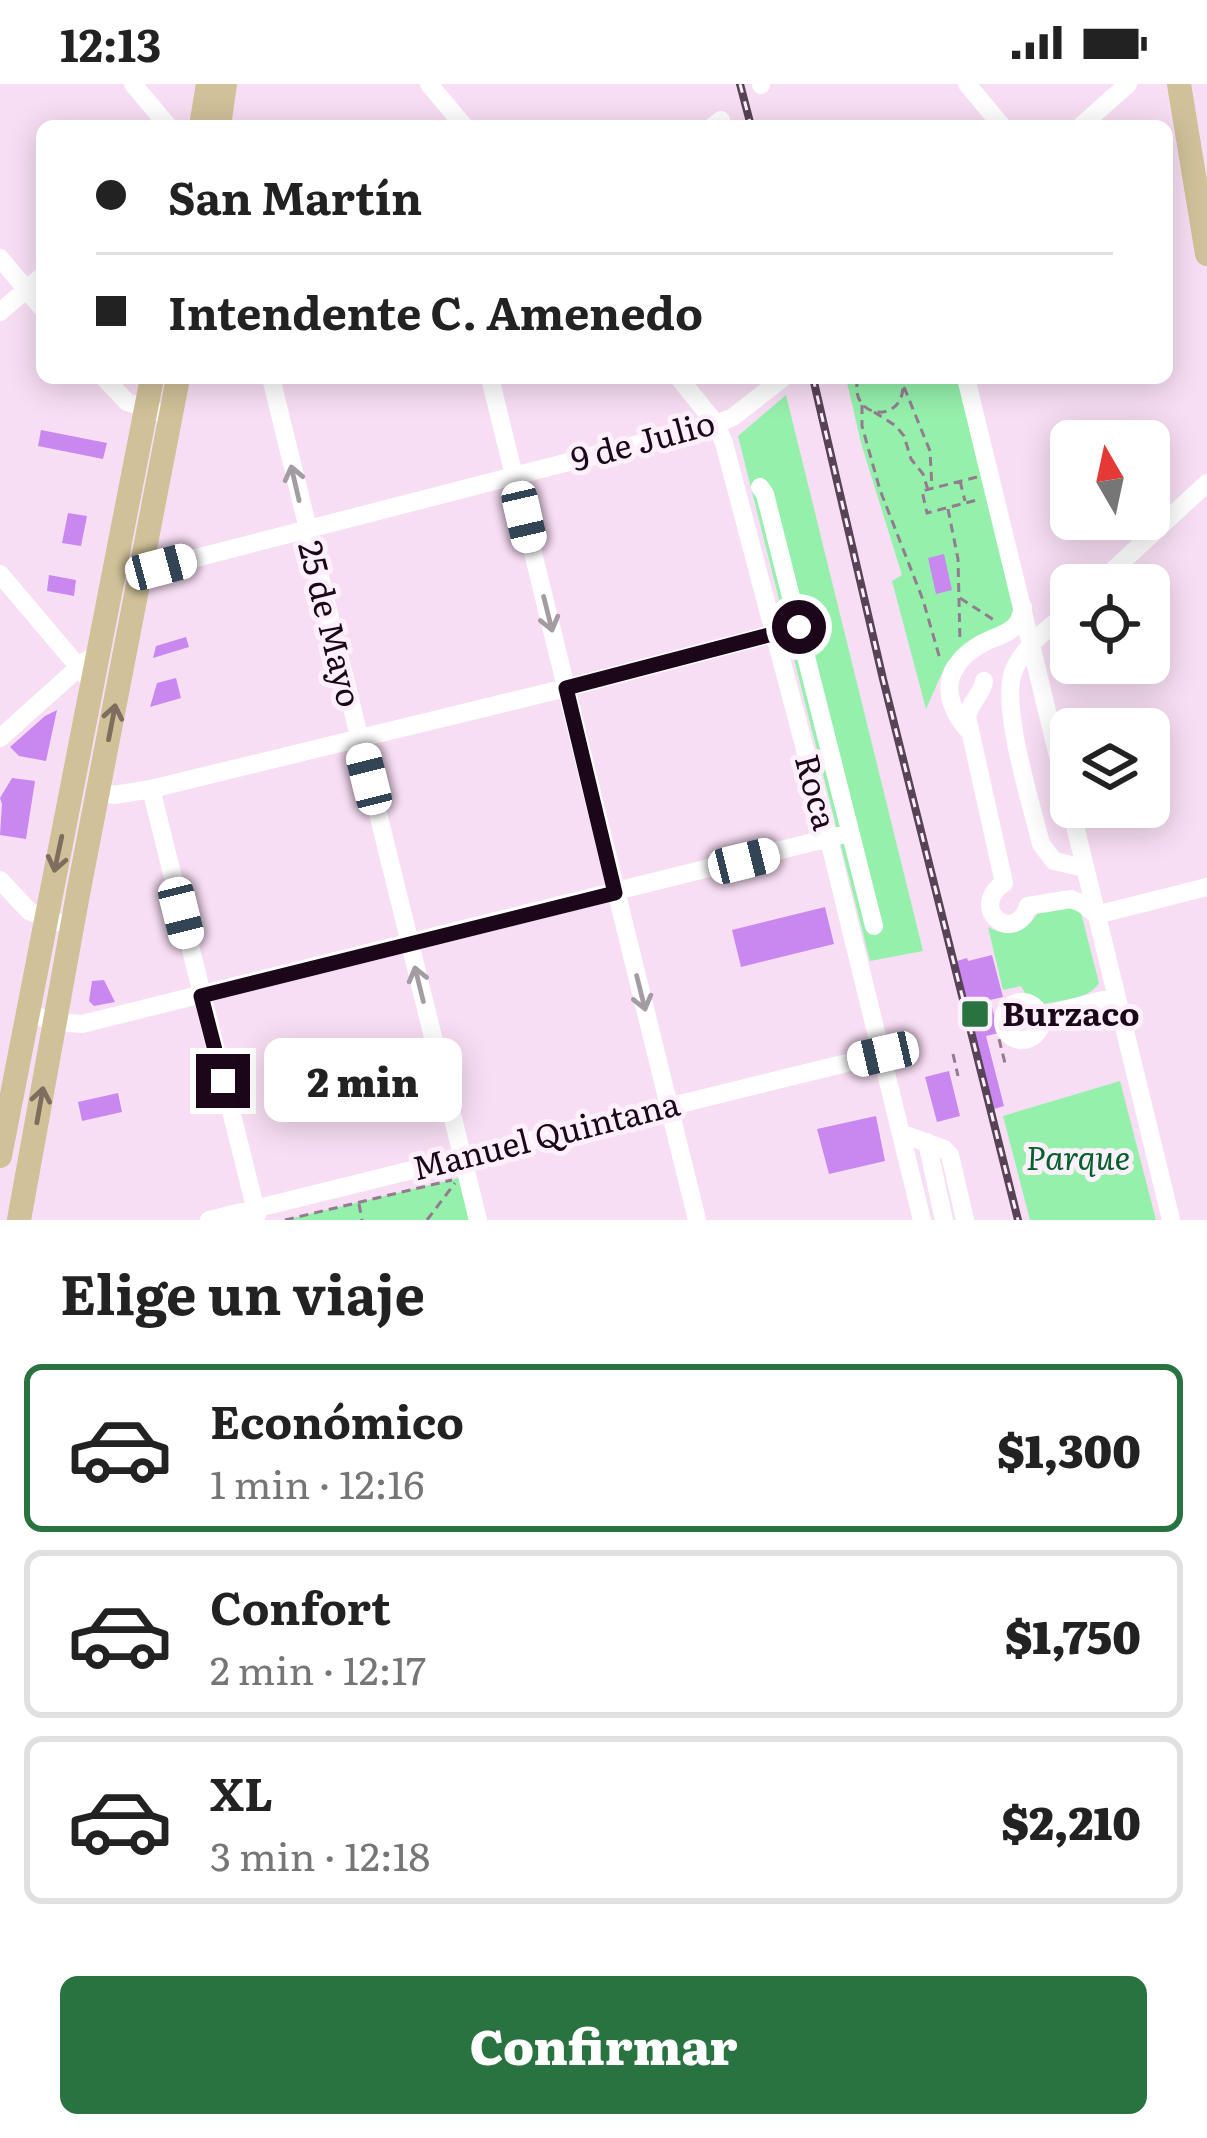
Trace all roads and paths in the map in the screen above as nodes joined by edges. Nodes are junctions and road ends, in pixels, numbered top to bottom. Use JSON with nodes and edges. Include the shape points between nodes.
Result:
{"nodes":[{"id":1,"x":133,"y":84,"type":"edge"},
{"id":2,"x":208,"y":84,"type":"edge"},
{"id":3,"x":225,"y":84,"type":"edge"},
{"id":4,"x":429,"y":84,"type":"edge"},
{"id":5,"x":967,"y":84,"type":"edge"},
{"id":6,"x":1128,"y":84,"type":"edge"},
{"id":7,"x":1179,"y":84,"type":"edge"},
{"id":8,"x":163,"y":120,"type":"edge"},
{"id":9,"x":202,"y":120,"type":"edge"},
{"id":10,"x":220,"y":120,"type":"edge"},
{"id":11,"x":459,"y":120,"type":"edge"},
{"id":12,"x":997,"y":120,"type":"edge"},
{"id":13,"x":1088,"y":120,"type":"edge"},
{"id":14,"x":1204,"y":219,"type":"edge"},
{"id":15,"x":1207,"y":254,"type":"edge"},
{"id":16,"x":0,"y":258,"type":"edge"},
{"id":17,"x":36,"y":281,"type":"edge"},
{"id":18,"x":26,"y":290,"type":"junction"},
{"id":19,"x":36,"y":301,"type":"edge"},
{"id":20,"x":0,"y":311,"type":"edge"},
{"id":21,"x":110,"y":384,"type":"edge"},
{"id":22,"x":153,"y":384,"type":"edge"},
{"id":23,"x":175,"y":384,"type":"edge"},
{"id":24,"x":272,"y":384,"type":"edge"},
{"id":25,"x":491,"y":384,"type":"edge"},
{"id":26,"x":684,"y":384,"type":"edge"},
{"id":27,"x":775,"y":384,"type":"edge"},
{"id":28,"x":856,"y":384,"type":"edge"},
{"id":29,"x":903,"y":384,"type":"edge"},
{"id":30,"x":968,"y":384,"type":"edge"},
{"id":31,"x":904,"y":387,"type":"junction"},
{"id":32,"x":862,"y":405,"type":"junction"},
{"id":33,"x":874,"y":412,"type":"junction"},
{"id":34,"x":158,"y":413,"type":"junction"},
{"id":35,"x":716,"y":424,"type":"junction"},
{"id":36,"x":990,"y":473,"type":"junction"},
{"id":37,"x":514,"y":475,"type":"junction"},
{"id":38,"x":960,"y":481,"type":"junction"},
{"id":39,"x":1207,"y":483,"type":"edge"},
{"id":40,"x":760,"y":488,"type":"dead end"},
{"id":41,"x":930,"y":489,"type":"junction"},
{"id":42,"x":995,"y":495,"type":"junction"},
{"id":43,"x":966,"y":503,"type":"junction"},
{"id":44,"x":948,"y":507,"type":"junction"},
{"id":45,"x":306,"y":528,"type":"junction"},
{"id":46,"x":1119,"y":564,"type":"edge"},
{"id":47,"x":142,"y":567,"type":"junction"},
{"id":48,"x":0,"y":574,"type":"edge"},
{"id":49,"x":959,"y":597,"type":"junction"},
{"id":50,"x":1023,"y":607,"type":"junction"},
{"id":51,"x":799,"y":627,"type":"junction"},
{"id":52,"x":1050,"y":628,"type":"edge"},
{"id":53,"x":774,"y":632,"type":"junction"},
{"id":54,"x":996,"y":636,"type":"junction"},
{"id":55,"x":1033,"y":644,"type":"junction"},
{"id":56,"x":956,"y":668,"type":"junction"},
{"id":57,"x":1013,"y":671,"type":"junction"},
{"id":58,"x":86,"y":676,"type":"junction"},
{"id":59,"x":982,"y":687,"type":"junction"},
{"id":60,"x":566,"y":688,"type":"junction"},
{"id":61,"x":1006,"y":702,"type":"junction"},
{"id":62,"x":969,"y":732,"type":"junction"},
{"id":63,"x":0,"y":738,"type":"edge"},
{"id":64,"x":359,"y":738,"type":"junction"},
{"id":65,"x":151,"y":788,"type":"junction"},
{"id":66,"x":98,"y":791,"type":"junction"},
{"id":67,"x":849,"y":833,"type":"junction"},
{"id":68,"x":829,"y":840,"type":"junction"},
{"id":69,"x":1084,"y":868,"type":"junction"},
{"id":70,"x":0,"y":880,"type":"edge"},
{"id":71,"x":1004,"y":883,"type":"junction"},
{"id":72,"x":1207,"y":887,"type":"edge"},
{"id":73,"x":615,"y":893,"type":"junction"},
{"id":74,"x":1028,"y":905,"type":"junction"},
{"id":75,"x":1096,"y":915,"type":"junction"},
{"id":76,"x":46,"y":919,"type":"junction"},
{"id":77,"x":73,"y":926,"type":"junction"},
{"id":78,"x":874,"y":926,"type":"dead end"},
{"id":79,"x":410,"y":944,"type":"junction"},
{"id":80,"x":201,"y":996,"type":"junction"},
{"id":81,"x":1115,"y":997,"type":"junction"},
{"id":82,"x":30,"y":1014,"type":"junction"},
{"id":83,"x":55,"y":1022,"type":"junction"},
{"id":84,"x":1004,"y":1026,"type":"joint"},
{"id":85,"x":883,"y":1054,"type":"junction"},
{"id":86,"x":953,"y":1054,"type":"dead end"},
{"id":87,"x":1005,"y":1064,"type":"dead end"},
{"id":88,"x":958,"y":1076,"type":"dead end"},
{"id":89,"x":669,"y":1105,"type":"junction"},
{"id":90,"x":903,"y":1134,"type":"junction"},
{"id":91,"x":927,"y":1142,"type":"junction"},
{"id":92,"x":0,"y":1155,"type":"edge"},
{"id":93,"x":462,"y":1158,"type":"junction"},
{"id":94,"x":358,"y":1202,"type":"junction"},
{"id":95,"x":257,"y":1214,"type":"edge"},
{"id":96,"x":19,"y":1220,"type":"edge"},
{"id":97,"x":209,"y":1220,"type":"edge"},
{"id":98,"x":285,"y":1220,"type":"edge"},
{"id":99,"x":362,"y":1220,"type":"edge"},
{"id":100,"x":427,"y":1220,"type":"edge"},
{"id":101,"x":478,"y":1220,"type":"edge"},
{"id":102,"x":697,"y":1220,"type":"edge"},
{"id":103,"x":922,"y":1220,"type":"edge"},
{"id":104,"x":944,"y":1220,"type":"edge"},
{"id":105,"x":965,"y":1220,"type":"edge"},
{"id":106,"x":1171,"y":1220,"type":"edge"}],
"edges":[{"from":1,"to":8,"type":"street"},
{"from":2,"to":9,"type":"main road"},
{"from":3,"to":10,"type":"main road"},
{"from":4,"to":11,"type":"street"},
{"from":5,"to":12,"type":"street"},
{"from":6,"to":13,"type":"street"},
{"from":7,"to":14,"type":"main road"},
{"from":14,"to":15,"type":"main road"},
{"from":16,"to":18,"type":"street"},
{"from":17,"to":18,"type":"street"},
{"from":18,"to":19,"type":"street"},
{"from":18,"to":20,"type":"street"},
{"from":21,"to":34,"type":"street","via":[[127,402]]},
{"from":22,"to":34,"type":"main road"},
{"from":23,"to":34,"type":"main road"},
{"from":45,"to":24,"type":"street","name":"25 de Mayo","one_way":true},
{"from":25,"to":37,"type":"street"},
{"from":26,"to":35,"type":"street","name":"Roca"},
{"from":27,"to":35,"type":"street","name":"9 de Julio"},
{"from":28,"to":32,"type":"path"},
{"from":29,"to":31,"type":"path"},
{"from":30,"to":36,"type":"street"},
{"from":31,"to":33,"type":"path","via":[[897,406]]},
{"from":31,"to":41,"type":"path","via":[[930,451]]},
{"from":32,"to":33,"type":"path"},
{"from":32,"to":56,"type":"path","via":[[880,490],[943,668]]},
{"from":33,"to":41,"type":"path","via":[[901,431]]},
{"from":34,"to":47,"type":"main road"},
{"from":34,"to":58,"type":"main road"},
{"from":35,"to":37,"type":"street","name":"9 de Julio"},
{"from":35,"to":53,"type":"street","name":"Roca"},
{"from":36,"to":38,"type":"path"},
{"from":36,"to":42,"type":"street"},
{"from":37,"to":45,"type":"street","name":"9 de Julio"},
{"from":37,"to":60,"type":"street","one_way":true},
{"from":38,"to":41,"type":"path"},
{"from":38,"to":43,"type":"path"},
{"from":39,"to":46,"type":"street"},
{"from":40,"to":51,"type":"street"},
{"from":41,"to":44,"type":"path","via":[[922,491],[927,513]]},
{"from":42,"to":43,"type":"path"},
{"from":42,"to":50,"type":"street"},
{"from":43,"to":44,"type":"path"},
{"from":44,"to":49,"type":"path"},
{"from":45,"to":47,"type":"street","name":"9 de Julio"},
{"from":45,"to":64,"type":"street","name":"25 de Mayo"},
{"from":66,"to":47,"type":"main road","one_way":true},
{"from":48,"to":58,"type":"street"},
{"from":49,"to":54,"type":"path"},
{"from":49,"to":56,"type":"path"},
{"from":50,"to":54,"type":"street"},
{"from":50,"to":55,"type":"street"},
{"from":51,"to":53,"type":"street"},
{"from":51,"to":67,"type":"street"},
{"from":52,"to":55,"type":"street"},
{"from":53,"to":60,"type":"street"},
{"from":53,"to":68,"type":"street","name":"Roca"},
{"from":54,"to":56,"type":"street"},
{"from":54,"to":57,"type":"street","via":[[1010,650]]},
{"from":54,"to":59,"type":"street","via":[[977,650]]},
{"from":55,"to":57,"type":"street"},
{"from":55,"to":69,"type":"street"},
{"from":56,"to":62,"type":"street","via":[[951,702]]},
{"from":57,"to":59,"type":"street"},
{"from":57,"to":61,"type":"street"},
{"from":58,"to":63,"type":"street"},
{"from":58,"to":76,"type":"main road","one_way":true},
{"from":59,"to":61,"type":"street"},
{"from":59,"to":62,"type":"street","via":[[969,706]]},
{"from":60,"to":64,"type":"street"},
{"from":60,"to":73,"type":"street"},
{"from":61,"to":69,"type":"street","via":[[1041,844],[1054,861]]},
{"from":62,"to":71,"type":"street"},
{"from":64,"to":65,"type":"street"},
{"from":64,"to":79,"type":"street","name":"25 de Mayo"},
{"from":65,"to":66,"type":"street"},
{"from":65,"to":80,"type":"street"},
{"from":66,"to":77,"type":"main road"},
{"from":67,"to":68,"type":"street"},
{"from":67,"to":78,"type":"street"},
{"from":68,"to":73,"type":"street"},
{"from":68,"to":85,"type":"street","name":"Roca"},
{"from":69,"to":75,"type":"street"},
{"from":70,"to":76,"type":"street"},
{"from":71,"to":74,"type":"street","via":[[1019,887]]},
{"from":71,"to":74,"type":"street","via":[[991,895],[996,920],[1015,923]]},
{"from":72,"to":75,"type":"street"},
{"from":73,"to":79,"type":"street"},
{"from":73,"to":89,"type":"street","one_way":true},
{"from":74,"to":75,"type":"street","via":[[1078,900]]},
{"from":75,"to":81,"type":"street"},
{"from":76,"to":77,"type":"street"},
{"from":76,"to":82,"type":"main road"},
{"from":77,"to":83,"type":"main road"},
{"from":79,"to":80,"type":"street"},
{"from":93,"to":79,"type":"street","name":"25 de Mayo","one_way":true},
{"from":80,"to":83,"type":"street","via":[[82,1024]]},
{"from":80,"to":95,"type":"street"},
{"from":81,"to":84,"type":"street","via":[[1041,1016],[1028,1039]]},
{"from":81,"to":106,"type":"street"},
{"from":82,"to":83,"type":"street"},
{"from":82,"to":92,"type":"main road"},
{"from":96,"to":83,"type":"main road","one_way":true},
{"from":84,"to":87,"type":"path","via":[[998,1035]]},
{"from":85,"to":89,"type":"street","name":"Manuel Quintana"},
{"from":85,"to":90,"type":"street","name":"Roca"},
{"from":86,"to":88,"type":"path"},
{"from":89,"to":93,"type":"street","name":"Manuel Quintana"},
{"from":89,"to":102,"type":"street"},
{"from":90,"to":91,"type":"street"},
{"from":90,"to":103,"type":"street","name":"Roca"},
{"from":91,"to":104,"type":"street"},
{"from":91,"to":105,"type":"street","via":[[950,1155]]},
{"from":93,"to":95,"type":"street","name":"Manuel Quintana"},
{"from":93,"to":101,"type":"street","name":"25 de Mayo"},
{"from":94,"to":98,"type":"path"},
{"from":94,"to":99,"type":"path"},
{"from":94,"to":100,"type":"path","via":[[459,1178]]},
{"from":95,"to":97,"type":"street","name":"Manuel Quintana"}]}
